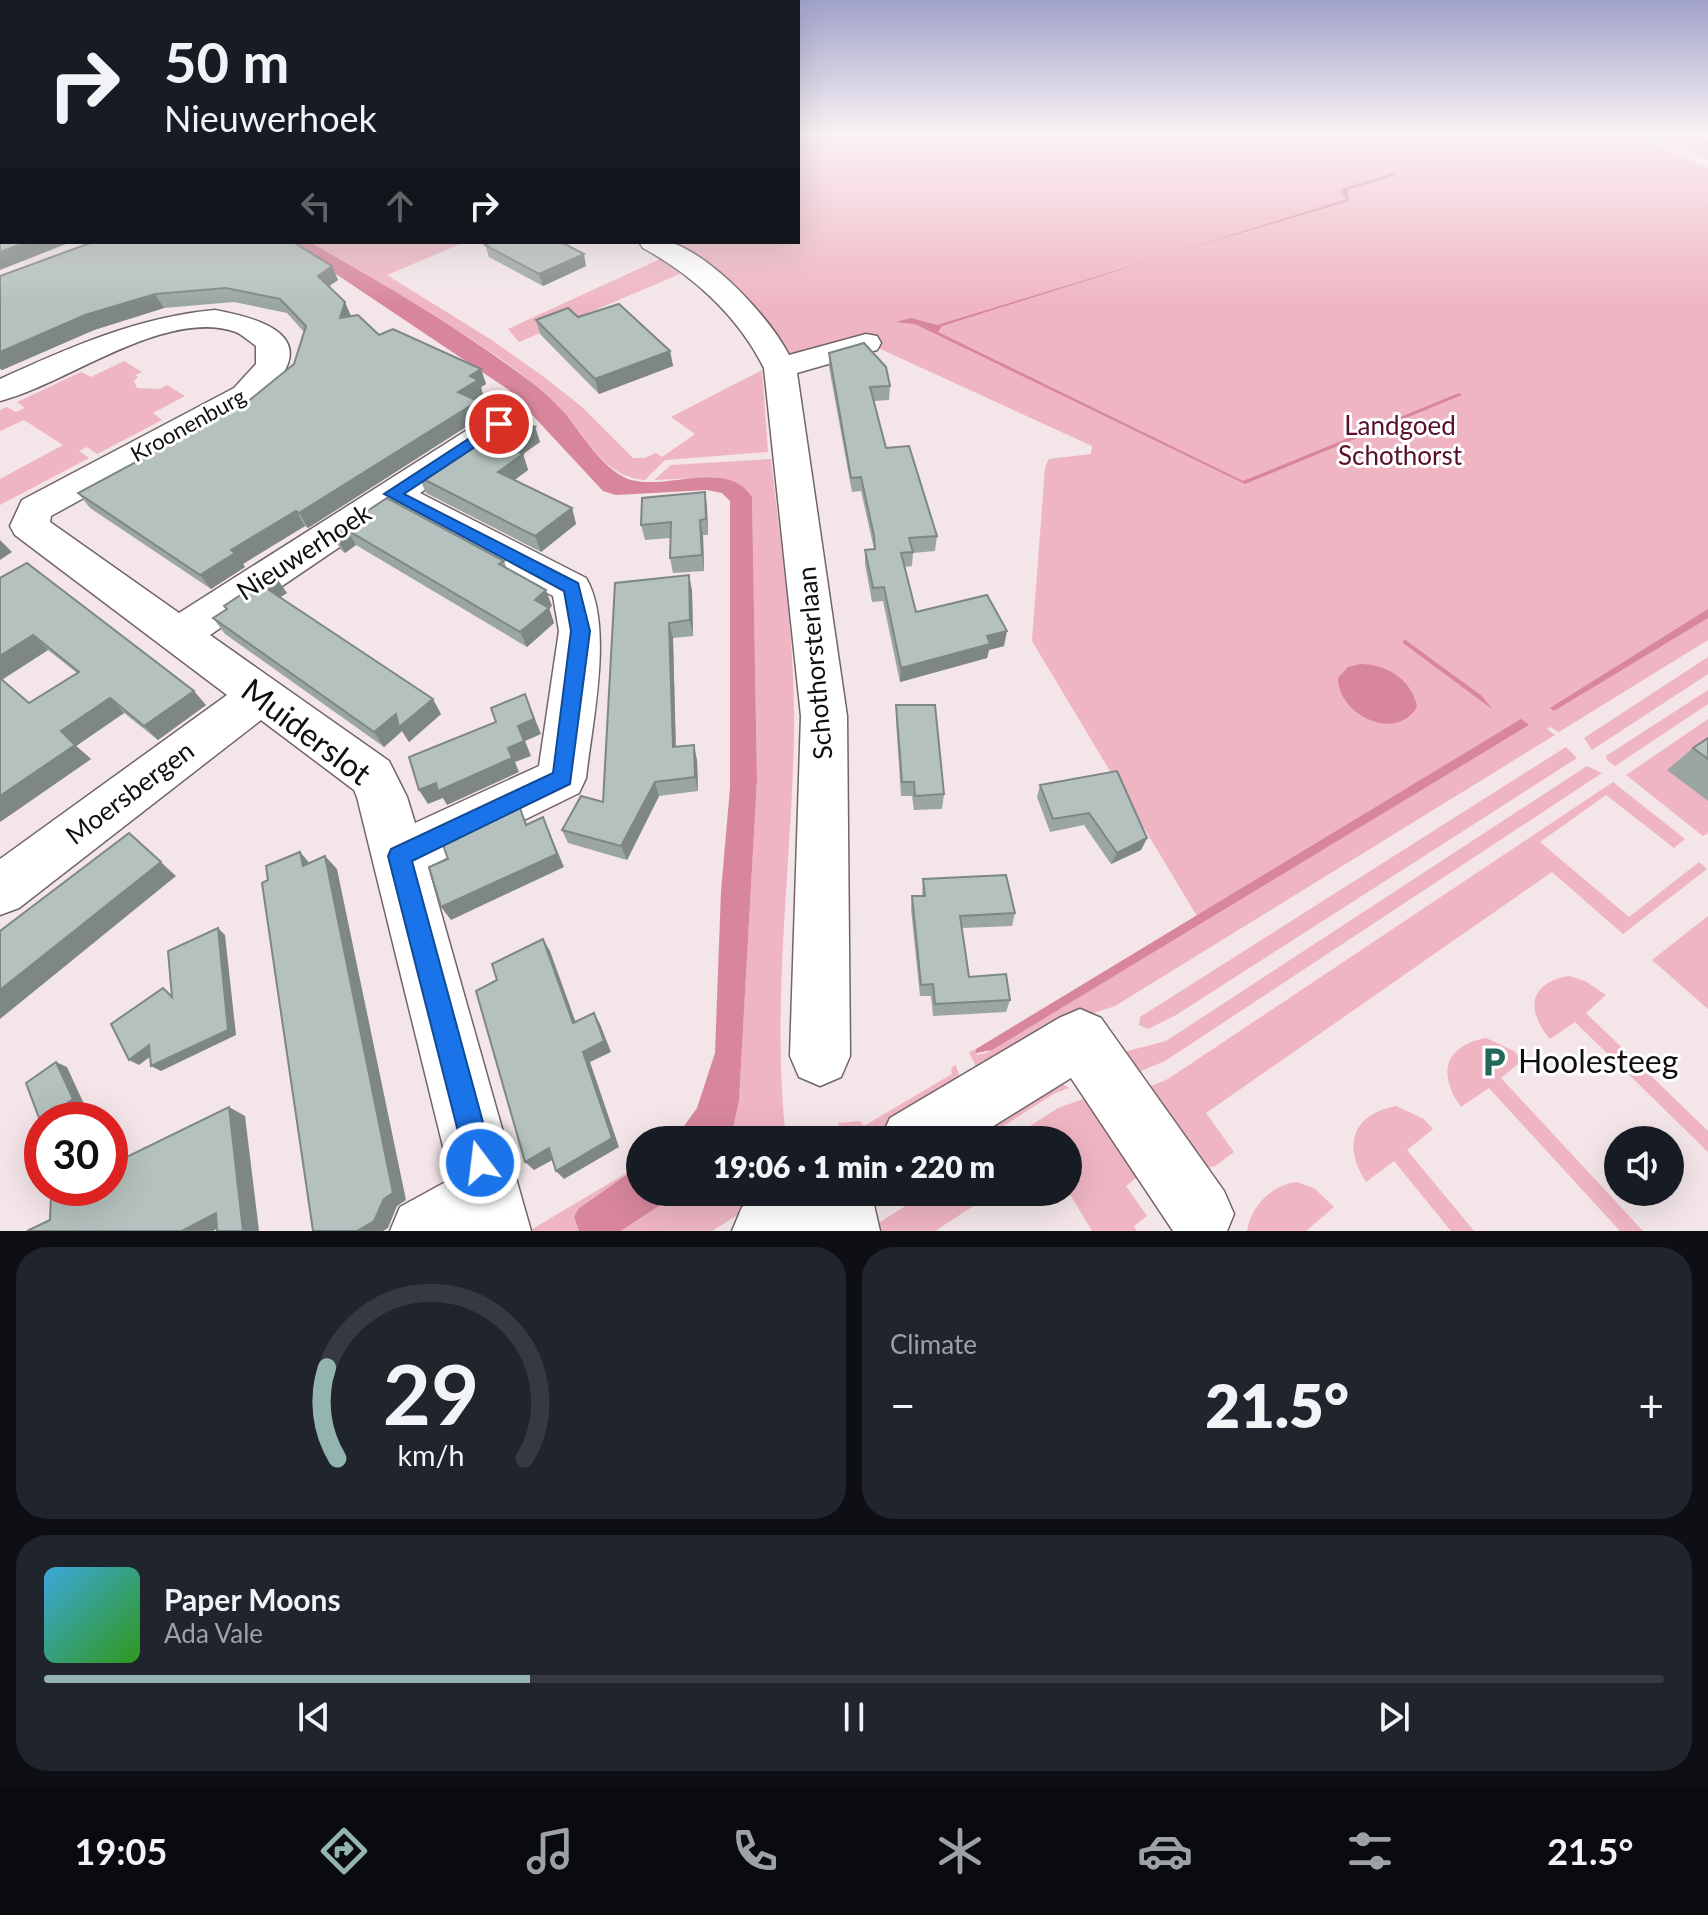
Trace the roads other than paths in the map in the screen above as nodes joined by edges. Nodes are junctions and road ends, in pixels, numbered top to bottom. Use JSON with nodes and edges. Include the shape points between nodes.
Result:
{"nodes":[{"id":1,"x":655,"y":244,"type":"edge"},
{"id":2,"x":866,"y":343,"type":"edge"},
{"id":3,"x":780,"y":368,"type":"junction"},
{"id":4,"x":0,"y":391,"type":"edge"},
{"id":5,"x":499,"y":424,"type":"edge"},
{"id":6,"x":392,"y":494,"type":"junction"},
{"id":7,"x":39,"y":558,"type":"joint"},
{"id":8,"x":177,"y":635,"type":"junction"},
{"id":9,"x":259,"y":696,"type":"junction"},
{"id":10,"x":399,"y":856,"type":"junction"},
{"id":11,"x":0,"y":890,"type":"edge"},
{"id":12,"x":820,"y":1056,"type":"dead end"},
{"id":13,"x":935,"y":1126,"type":"edge"},
{"id":14,"x":805,"y":1206,"type":"edge"},
{"id":15,"x":841,"y":1206,"type":"edge"},
{"id":16,"x":493,"y":1212,"type":"edge"},
{"id":17,"x":1201,"y":1214,"type":"dead end"},
{"id":18,"x":424,"y":1231,"type":"edge"},
{"id":19,"x":766,"y":1231,"type":"edge"},
{"id":20,"x":846,"y":1231,"type":"edge"}],
"edges":[{"from":1,"to":3,"type":"street","name":"Schothorsterlaan","via":[[693,268],[739,310]]},
{"from":2,"to":3,"type":"street"},
{"from":3,"to":12,"type":"street","name":"Schothorsterlaan","via":[[824,716]]},
{"from":4,"to":7,"type":"street","name":"Kroonenburg","via":[[110,341],[161,325],[227,321],[264,333],[272,343],[272,366],[246,395],[35,509],[29,526]]},
{"from":5,"to":6,"type":"street"},
{"from":6,"to":8,"type":"street","name":"Nieuwerhoek"},
{"from":6,"to":10,"type":"street","name":"Nieuwerhoek","via":[[572,588],[580,631],[562,778]]},
{"from":7,"to":8,"type":"street","name":"Muiderslot"},
{"from":8,"to":9,"type":"street","name":"Muiderslot"},
{"from":9,"to":10,"type":"street","name":"Muiderslot","via":[[372,776]]},
{"from":9,"to":11,"type":"street","name":"Moersbergen"},
{"from":10,"to":16,"type":"street","name":"Muiderslot"},
{"from":13,"to":17,"type":"street","via":[[1080,1039]]},
{"from":14,"to":19,"type":"street"},
{"from":15,"to":20,"type":"street"},
{"from":16,"to":18,"type":"street"}]}
